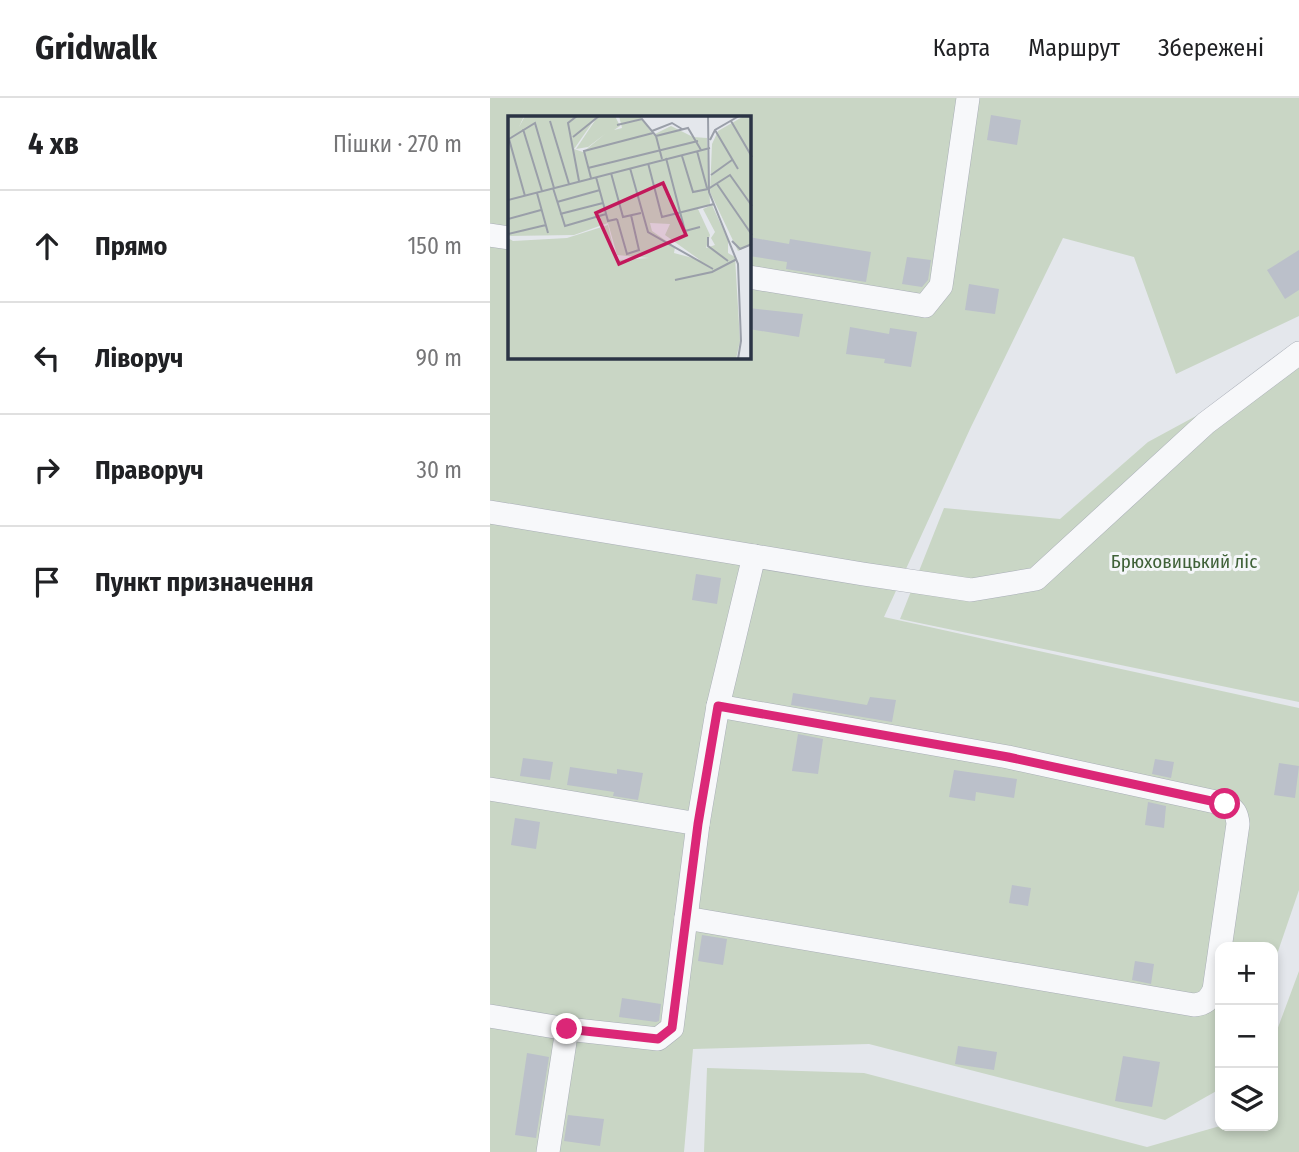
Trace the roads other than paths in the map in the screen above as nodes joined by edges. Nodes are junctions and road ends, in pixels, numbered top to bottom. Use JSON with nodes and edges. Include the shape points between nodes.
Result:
{"nodes":[{"id":1,"x":968,"y":98,"type":"edge"},
{"id":2,"x":490,"y":234,"type":"edge"},
{"id":3,"x":508,"y":238,"type":"edge"},
{"id":4,"x":751,"y":277,"type":"edge"},
{"id":5,"x":1299,"y":353,"type":"edge"},
{"id":6,"x":490,"y":512,"type":"edge"},
{"id":7,"x":754,"y":556,"type":"junction"},
{"id":8,"x":718,"y":706,"type":"junction"},
{"id":9,"x":490,"y":789,"type":"edge"},
{"id":10,"x":698,"y":824,"type":"junction"},
{"id":11,"x":686,"y":918,"type":"junction"},
{"id":12,"x":490,"y":1016,"type":"edge"},
{"id":13,"x":567,"y":1029,"type":"junction"},
{"id":14,"x":548,"y":1152,"type":"edge"}],
"edges":[{"from":1,"to":4,"type":"street","via":[[941,286],[925,306]]},
{"from":2,"to":3,"type":"street"},
{"from":5,"to":7,"type":"street","via":[[1206,423],[1036,579],[971,590]]},
{"from":6,"to":7,"type":"street"},
{"from":7,"to":8,"type":"street"},
{"from":8,"to":10,"type":"street"},
{"from":8,"to":11,"type":"street","via":[[1008,757],[1225,804],[1237,815],[1238,824],[1216,978],[1210,999],[1194,1005]]},
{"from":9,"to":10,"type":"street"},
{"from":10,"to":11,"type":"street"},
{"from":11,"to":13,"type":"street","via":[[672,1028],[658,1039]]},
{"from":12,"to":13,"type":"street"},
{"from":13,"to":14,"type":"street"}]}
